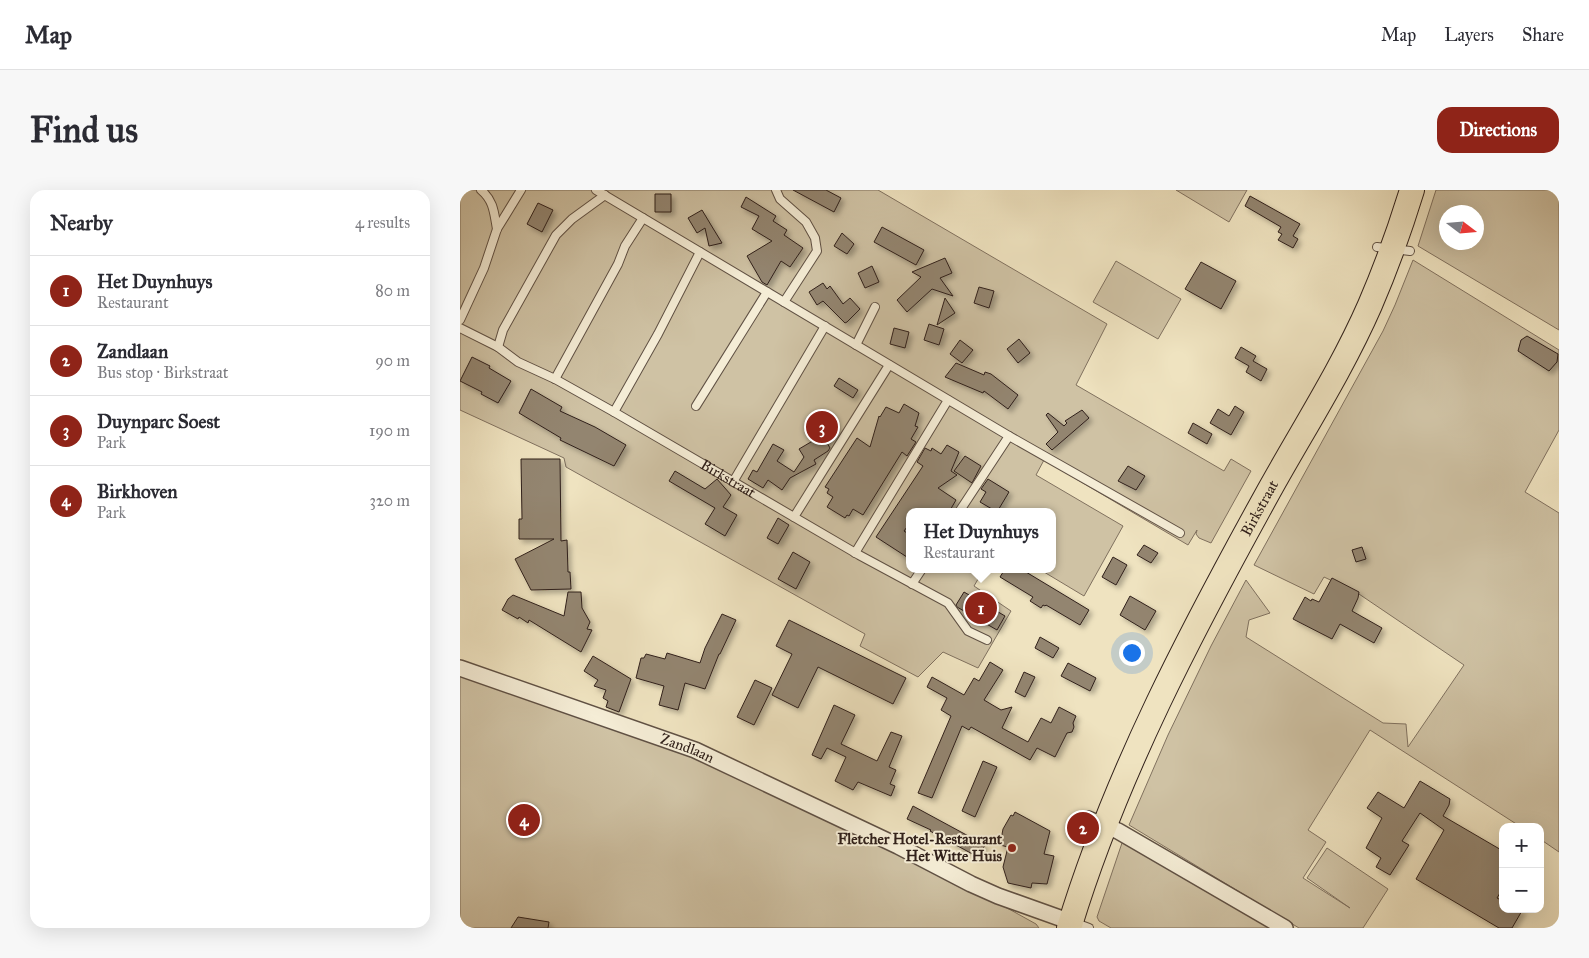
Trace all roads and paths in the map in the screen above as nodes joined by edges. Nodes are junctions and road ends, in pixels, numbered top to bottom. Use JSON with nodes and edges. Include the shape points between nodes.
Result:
{"nodes":[{"id":1,"x":481,"y":190,"type":"edge"},
{"id":2,"x":521,"y":190,"type":"edge"},
{"id":3,"x":596,"y":190,"type":"edge"},
{"id":4,"x":776,"y":190,"type":"edge"},
{"id":5,"x":1412,"y":190,"type":"edge"},
{"id":6,"x":605,"y":195,"type":"junction"},
{"id":7,"x":643,"y":218,"type":"junction"},
{"id":8,"x":497,"y":229,"type":"junction"},
{"id":9,"x":700,"y":252,"type":"junction"},
{"id":10,"x":767,"y":292,"type":"junction"},
{"id":11,"x":784,"y":302,"type":"junction"},
{"id":12,"x":875,"y":307,"type":"dead end"},
{"id":13,"x":460,"y":320,"type":"edge"},
{"id":14,"x":825,"y":326,"type":"junction"},
{"id":15,"x":460,"y":328,"type":"edge"},
{"id":16,"x":856,"y":345,"type":"junction"},
{"id":17,"x":498,"y":347,"type":"junction"},
{"id":18,"x":889,"y":365,"type":"junction"},
{"id":19,"x":554,"y":379,"type":"junction"},
{"id":20,"x":948,"y":400,"type":"junction"},
{"id":21,"x":696,"y":406,"type":"dead end"},
{"id":22,"x":614,"y":412,"type":"junction"},
{"id":23,"x":1009,"y":436,"type":"junction"},
{"id":24,"x":733,"y":482,"type":"junction"},
{"id":25,"x":962,"y":508,"type":"edge"},
{"id":26,"x":794,"y":517,"type":"junction"},
{"id":27,"x":1180,"y":533,"type":"dead end"},
{"id":28,"x":855,"y":553,"type":"junction"},
{"id":29,"x":919,"y":573,"type":"edge"},
{"id":30,"x":912,"y":584,"type":"junction"},
{"id":31,"x":987,"y":640,"type":"dead end"},
{"id":32,"x":460,"y":668,"type":"edge"},
{"id":33,"x":1096,"y":822,"type":"junction"},
{"id":34,"x":1077,"y":926,"type":"edge"},
{"id":35,"x":1285,"y":928,"type":"edge"}],
"edges":[{"from":1,"to":8,"type":"lane","via":[[493,205]]},
{"from":2,"to":8,"type":"lane"},
{"from":3,"to":6,"type":"lane"},
{"from":4,"to":11,"type":"lane","via":[[780,199],[806,222],[815,238],[817,251]]},
{"from":5,"to":33,"type":"main road","name":"Birkstraat","via":[[1393,249],[1337,372],[1193,631],[1138,745]]},
{"from":6,"to":7,"type":"lane"},
{"from":6,"to":17,"type":"lane","via":[[556,235],[502,330]]},
{"from":7,"to":9,"type":"lane"},
{"from":7,"to":19,"type":"lane"},
{"from":8,"to":13,"type":"lane","via":[[484,268]]},
{"from":9,"to":10,"type":"lane"},
{"from":9,"to":22,"type":"lane"},
{"from":10,"to":11,"type":"lane"},
{"from":10,"to":21,"type":"lane"},
{"from":11,"to":14,"type":"lane"},
{"from":12,"to":16,"type":"lane"},
{"from":14,"to":16,"type":"lane"},
{"from":14,"to":24,"type":"lane"},
{"from":15,"to":17,"type":"lane","name":"Birkstraat"},
{"from":16,"to":18,"type":"lane"},
{"from":17,"to":19,"type":"lane","name":"Birkstraat","via":[[518,362]]},
{"from":18,"to":20,"type":"lane"},
{"from":18,"to":26,"type":"lane"},
{"from":19,"to":22,"type":"lane","name":"Birkstraat"},
{"from":20,"to":23,"type":"lane"},
{"from":20,"to":28,"type":"lane"},
{"from":22,"to":24,"type":"lane","name":"Birkstraat"},
{"from":23,"to":25,"type":"lane"},
{"from":23,"to":27,"type":"lane"},
{"from":24,"to":26,"type":"lane","name":"Birkstraat"},
{"from":26,"to":28,"type":"lane","name":"Birkstraat"},
{"from":28,"to":30,"type":"lane","name":"Birkstraat"},
{"from":29,"to":30,"type":"lane"},
{"from":30,"to":31,"type":"lane","name":"Birkstraat","via":[[948,603],[968,631]]},
{"from":32,"to":34,"type":"street","name":"Zandlaan","via":[[695,750],[971,884]]},
{"from":33,"to":34,"type":"main road","name":"Birkstraat"},
{"from":33,"to":35,"type":"street","via":[[1118,831]]}]}
